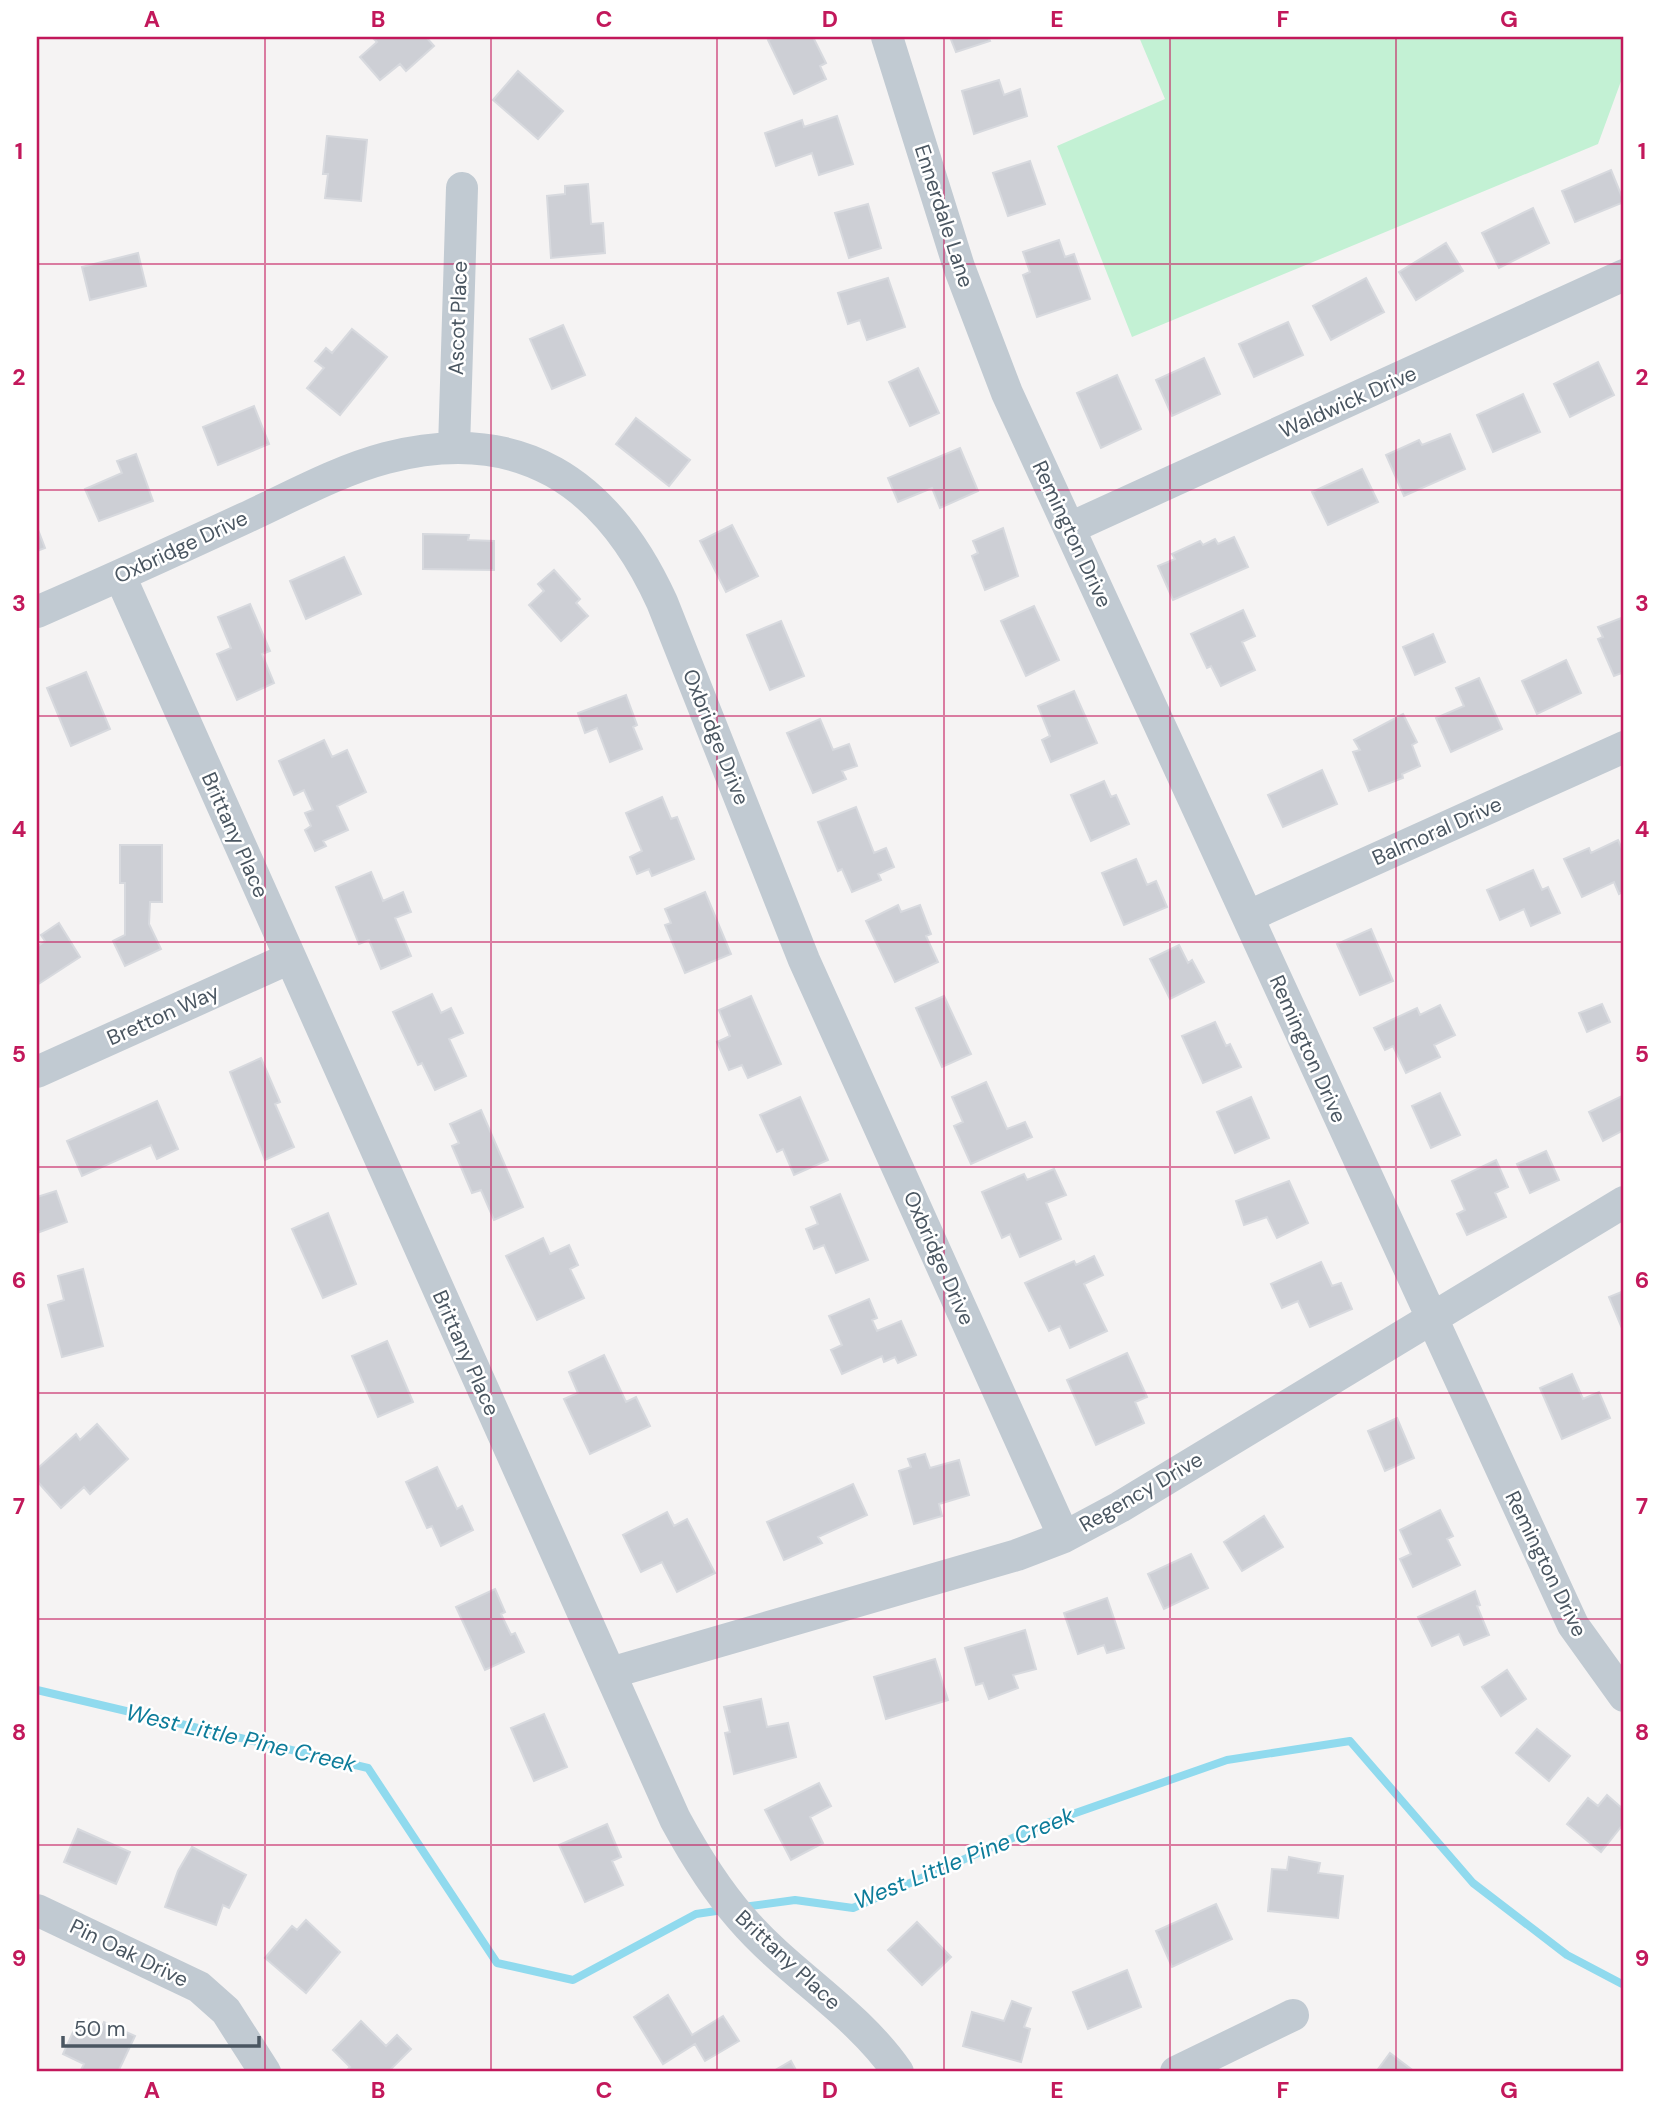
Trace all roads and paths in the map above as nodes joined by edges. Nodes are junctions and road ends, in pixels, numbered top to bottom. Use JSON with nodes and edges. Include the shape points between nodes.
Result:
{"nodes":[{"id":1,"x":887,"y":37,"type":"edge"},
{"id":2,"x":462,"y":188,"type":"dead end"},
{"id":3,"x":1624,"y":275,"type":"edge"},
{"id":4,"x":1007,"y":393,"type":"joint"},
{"id":5,"x":454,"y":448,"type":"junction"},
{"id":6,"x":1070,"y":528,"type":"junction"},
{"id":7,"x":120,"y":576,"type":"junction"},
{"id":8,"x":37,"y":612,"type":"edge"},
{"id":9,"x":1624,"y":747,"type":"edge"},
{"id":10,"x":1249,"y":916,"type":"junction"},
{"id":11,"x":290,"y":958,"type":"junction"},
{"id":12,"x":37,"y":1072,"type":"edge"},
{"id":13,"x":1624,"y":1202,"type":"edge"},
{"id":14,"x":1429,"y":1318,"type":"junction"},
{"id":15,"x":1064,"y":1537,"type":"junction"},
{"id":16,"x":610,"y":1673,"type":"junction"},
{"id":17,"x":1624,"y":1696,"type":"edge"},
{"id":18,"x":37,"y":1910,"type":"edge"},
{"id":19,"x":1293,"y":2015,"type":"dead end"},
{"id":20,"x":265,"y":2072,"type":"edge"},
{"id":21,"x":898,"y":2072,"type":"edge"},
{"id":22,"x":1176,"y":2072,"type":"edge"}],
"edges":[{"from":1,"to":4,"type":"street","name":"Ennerdale Lane","via":[[959,267]]},
{"from":2,"to":5,"type":"street","name":"Ascot Place"},
{"from":3,"to":6,"type":"street","name":"Waldwick Drive"},
{"from":4,"to":6,"type":"street","name":"Remington Drive"},
{"from":5,"to":7,"type":"street","name":"Oxbridge Drive","via":[[366,464]]},
{"from":5,"to":15,"type":"street","name":"Oxbridge Drive","via":[[515,456],[564,478],[604,511],[647,570],[804,960]]},
{"from":6,"to":10,"type":"street","name":"Remington Drive"},
{"from":7,"to":8,"type":"street","name":"Oxbridge Drive"},
{"from":7,"to":11,"type":"street","name":"Brittany Place"},
{"from":9,"to":10,"type":"street","name":"Balmoral Drive"},
{"from":10,"to":14,"type":"street","name":"Remington Drive"},
{"from":11,"to":12,"type":"street","name":"Bretton Way"},
{"from":11,"to":16,"type":"street","name":"Brittany Place"},
{"from":13,"to":14,"type":"street","name":"Regency Drive"},
{"from":14,"to":15,"type":"street","name":"Regency Drive"},
{"from":14,"to":17,"type":"street","name":"Remington Drive","via":[[1573,1625]]},
{"from":15,"to":16,"type":"street","name":"Regency Drive","via":[[961,1573]]},
{"from":16,"to":21,"type":"street","name":"Brittany Place","via":[[676,1819],[732,1907],[857,2024]]},
{"from":18,"to":20,"type":"street","name":"Pin Oak Drive","via":[[199,1987],[226,2011]]},
{"from":19,"to":22,"type":"street"}]}
